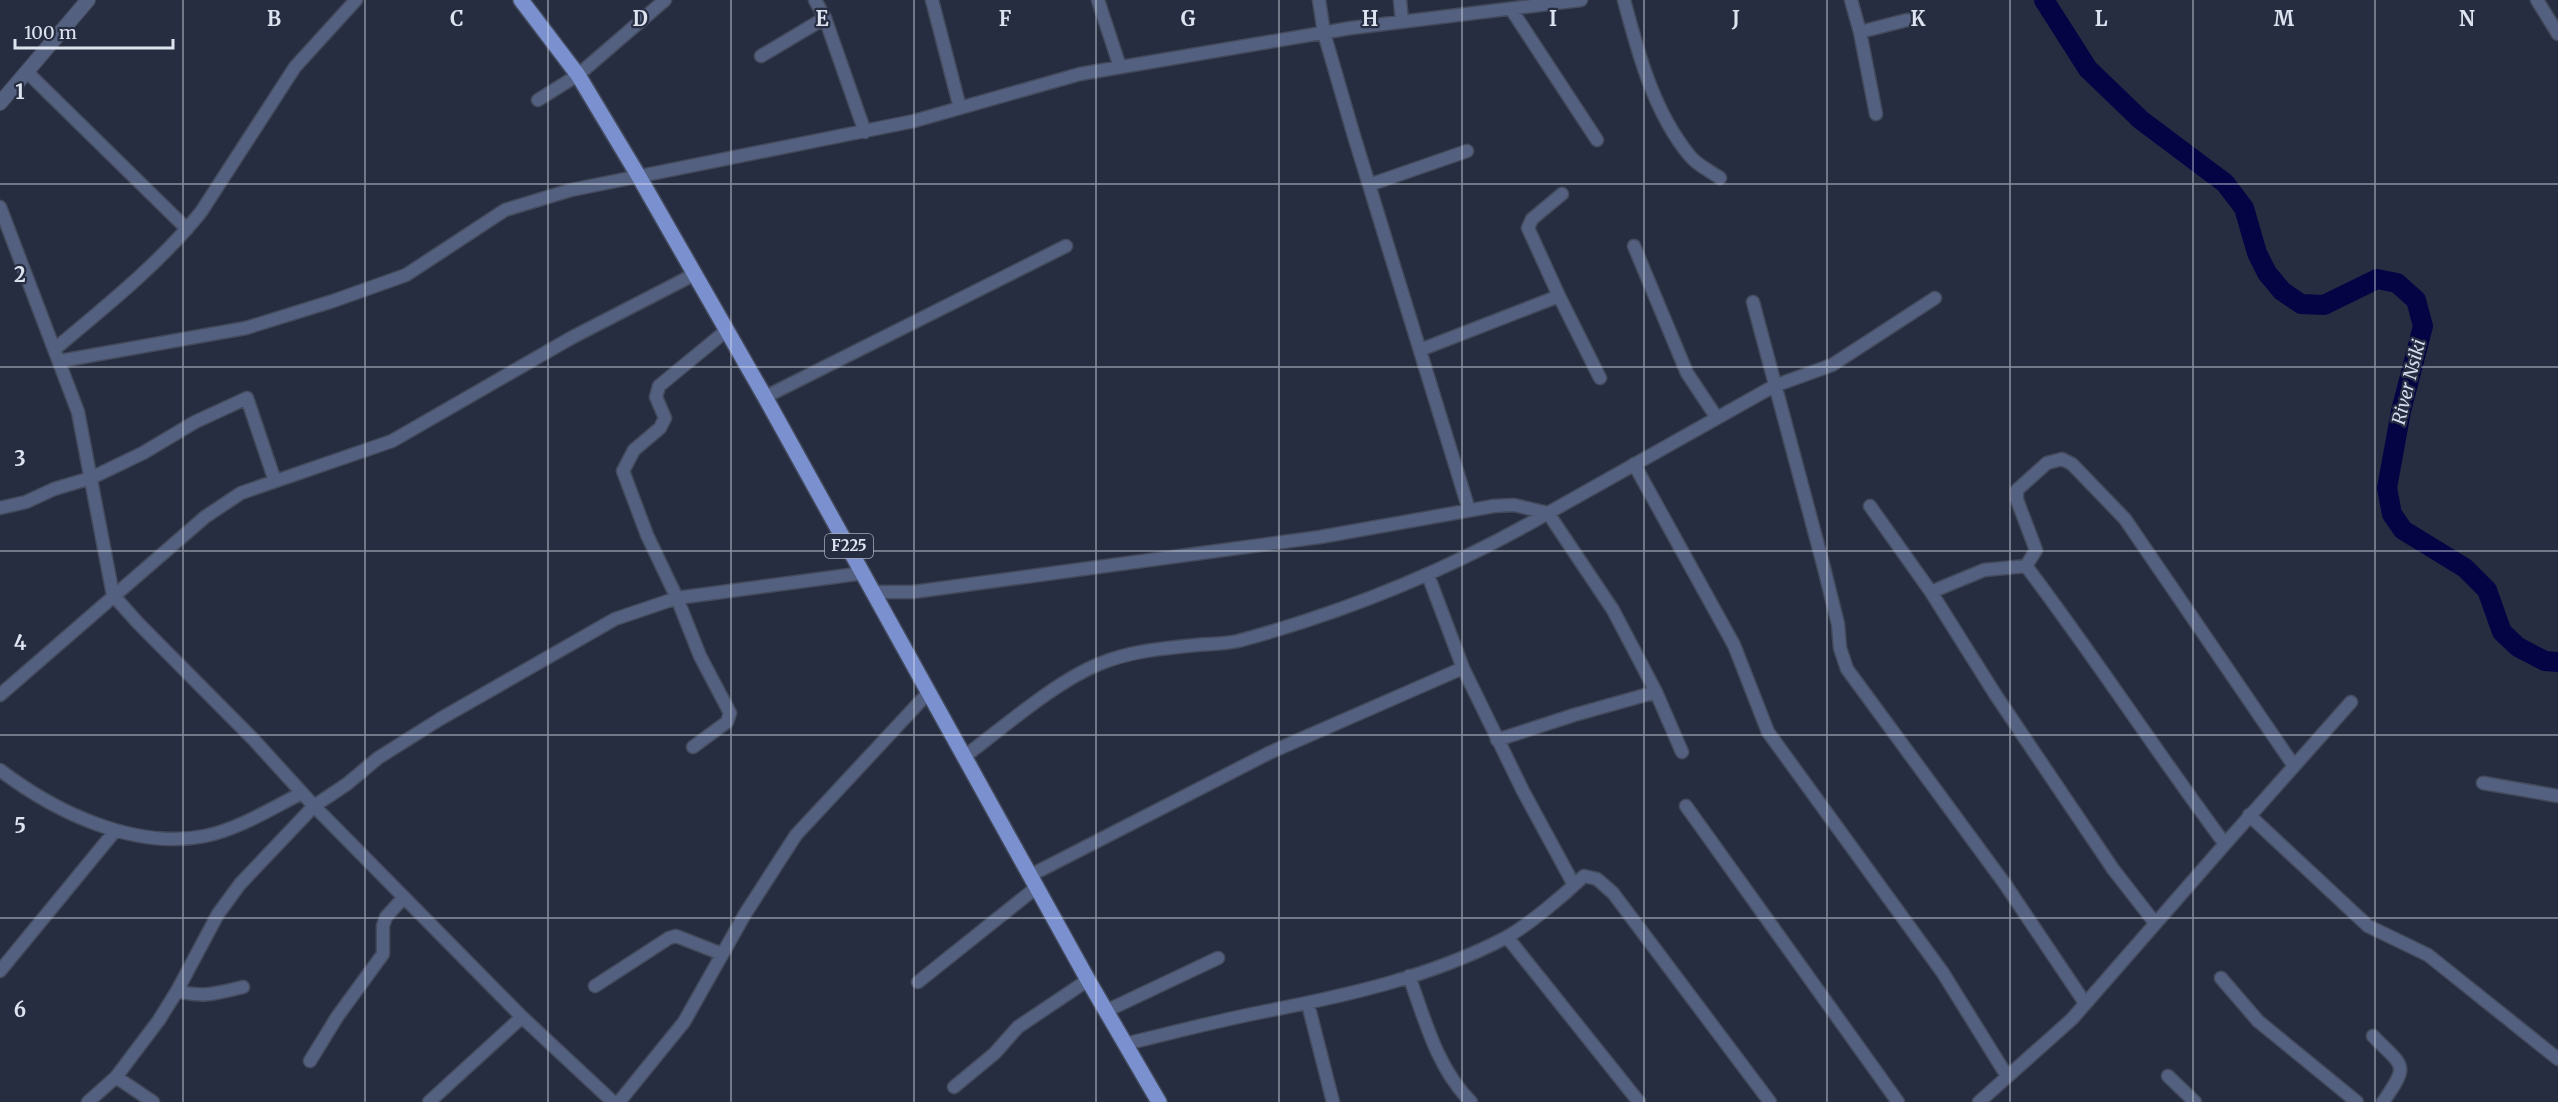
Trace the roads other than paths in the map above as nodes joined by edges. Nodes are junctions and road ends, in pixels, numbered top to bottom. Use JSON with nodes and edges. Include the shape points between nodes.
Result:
{"nodes":[{"id":1,"x":88,"y":0,"type":"edge"},
{"id":2,"x":356,"y":0,"type":"edge"},
{"id":3,"x":522,"y":0,"type":"edge"},
{"id":4,"x":665,"y":0,"type":"edge"},
{"id":5,"x":816,"y":0,"type":"edge"},
{"id":6,"x":932,"y":0,"type":"edge"},
{"id":7,"x":1098,"y":0,"type":"edge"},
{"id":8,"x":1319,"y":0,"type":"edge"},
{"id":9,"x":1400,"y":0,"type":"edge"},
{"id":10,"x":1458,"y":0,"type":"edge"},
{"id":11,"x":1581,"y":0,"type":"edge"},
{"id":12,"x":1624,"y":0,"type":"edge"},
{"id":13,"x":1851,"y":0,"type":"edge"},
{"id":14,"x":2537,"y":0,"type":"edge"},
{"id":15,"x":1511,"y":9,"type":"junction"},
{"id":16,"x":1459,"y":14,"type":"junction"},
{"id":17,"x":825,"y":18,"type":"junction"},
{"id":18,"x":1907,"y":20,"type":"dead end"},
{"id":19,"x":1402,"y":22,"type":"junction"},
{"id":20,"x":1860,"y":32,"type":"junction"},
{"id":21,"x":1324,"y":33,"type":"junction"},
{"id":22,"x":2558,"y":34,"type":"edge"},
{"id":23,"x":761,"y":56,"type":"dead end"},
{"id":24,"x":1120,"y":67,"type":"junction"},
{"id":25,"x":27,"y":72,"type":"junction"},
{"id":26,"x":578,"y":75,"type":"junction"},
{"id":27,"x":538,"y":100,"type":"dead end"},
{"id":28,"x":0,"y":103,"type":"edge"},
{"id":29,"x":960,"y":108,"type":"junction"},
{"id":30,"x":1876,"y":114,"type":"dead end"},
{"id":31,"x":865,"y":132,"type":"junction"},
{"id":32,"x":1597,"y":140,"type":"dead end"},
{"id":33,"x":1467,"y":151,"type":"dead end"},
{"id":34,"x":638,"y":175,"type":"junction"},
{"id":35,"x":1720,"y":178,"type":"dead end"},
{"id":36,"x":1369,"y":185,"type":"junction"},
{"id":37,"x":1562,"y":194,"type":"dead end"},
{"id":38,"x":0,"y":207,"type":"edge"},
{"id":39,"x":187,"y":229,"type":"junction"},
{"id":40,"x":1066,"y":246,"type":"dead end"},
{"id":41,"x":1634,"y":246,"type":"dead end"},
{"id":42,"x":695,"y":274,"type":"junction"},
{"id":43,"x":1559,"y":296,"type":"junction"},
{"id":44,"x":1935,"y":298,"type":"dead end"},
{"id":45,"x":1753,"y":302,"type":"dead end"},
{"id":46,"x":727,"y":330,"type":"junction"},
{"id":47,"x":56,"y":348,"type":"junction"},
{"id":48,"x":1420,"y":350,"type":"junction"},
{"id":49,"x":60,"y":362,"type":"junction"},
{"id":50,"x":1600,"y":378,"type":"dead end"},
{"id":51,"x":1774,"y":386,"type":"junction"},
{"id":52,"x":765,"y":397,"type":"junction"},
{"id":53,"x":1717,"y":418,"type":"junction"},
{"id":54,"x":1634,"y":464,"type":"junction"},
{"id":55,"x":92,"y":478,"type":"junction"},
{"id":56,"x":275,"y":481,"type":"junction"},
{"id":57,"x":1870,"y":506,"type":"dead end"},
{"id":58,"x":0,"y":508,"type":"edge"},
{"id":59,"x":1469,"y":510,"type":"junction"},
{"id":60,"x":1548,"y":513,"type":"junction"},
{"id":61,"x":2026,"y":566,"type":"junction"},
{"id":62,"x":864,"y":573,"type":"junction"},
{"id":63,"x":1428,"y":575,"type":"junction"},
{"id":64,"x":874,"y":591,"type":"junction"},
{"id":65,"x":1931,"y":592,"type":"junction"},
{"id":66,"x":113,"y":595,"type":"junction"},
{"id":67,"x":677,"y":598,"type":"junction"},
{"id":68,"x":1463,"y":668,"type":"junction"},
{"id":69,"x":929,"y":692,"type":"junction"},
{"id":70,"x":1656,"y":692,"type":"junction"},
{"id":71,"x":0,"y":695,"type":"edge"},
{"id":72,"x":2351,"y":702,"type":"dead end"},
{"id":73,"x":1497,"y":740,"type":"junction"},
{"id":74,"x":693,"y":747,"type":"dead end"},
{"id":75,"x":1682,"y":752,"type":"dead end"},
{"id":76,"x":965,"y":756,"type":"junction"},
{"id":77,"x":2294,"y":766,"type":"junction"},
{"id":78,"x":0,"y":770,"type":"edge"},
{"id":79,"x":2483,"y":783,"type":"dead end"},
{"id":80,"x":302,"y":793,"type":"junction"},
{"id":81,"x":2558,"y":796,"type":"edge"},
{"id":82,"x":314,"y":806,"type":"junction"},
{"id":83,"x":1686,"y":806,"type":"dead end"},
{"id":84,"x":2249,"y":815,"type":"junction"},
{"id":85,"x":115,"y":831,"type":"junction"},
{"id":86,"x":2225,"y":844,"type":"junction"},
{"id":87,"x":1034,"y":881,"type":"junction"},
{"id":88,"x":1574,"y":885,"type":"junction"},
{"id":89,"x":404,"y":897,"type":"junction"},
{"id":90,"x":2155,"y":923,"type":"junction"},
{"id":91,"x":1507,"y":937,"type":"junction"},
{"id":92,"x":722,"y":954,"type":"junction"},
{"id":93,"x":1218,"y":958,"type":"dead end"},
{"id":94,"x":0,"y":971,"type":"edge"},
{"id":95,"x":1409,"y":976,"type":"junction"},
{"id":96,"x":2221,"y":978,"type":"dead end"},
{"id":97,"x":1088,"y":980,"type":"junction"},
{"id":98,"x":918,"y":982,"type":"dead end"},
{"id":99,"x":595,"y":986,"type":"dead end"},
{"id":100,"x":243,"y":987,"type":"dead end"},
{"id":101,"x":177,"y":992,"type":"junction"},
{"id":102,"x":2085,"y":1003,"type":"junction"},
{"id":103,"x":1308,"y":1004,"type":"junction"},
{"id":104,"x":1106,"y":1011,"type":"junction"},
{"id":105,"x":522,"y":1017,"type":"junction"},
{"id":106,"x":2373,"y":1036,"type":"dead end"},
{"id":107,"x":1125,"y":1044,"type":"junction"},
{"id":108,"x":2558,"y":1059,"type":"edge"},
{"id":109,"x":310,"y":1061,"type":"dead end"},
{"id":110,"x":2007,"y":1076,"type":"junction"},
{"id":111,"x":2168,"y":1076,"type":"dead end"},
{"id":112,"x":116,"y":1077,"type":"junction"},
{"id":113,"x":954,"y":1087,"type":"dead end"},
{"id":114,"x":1154,"y":1100,"type":"edge"},
{"id":115,"x":88,"y":1102,"type":"edge"},
{"id":116,"x":153,"y":1102,"type":"edge"},
{"id":117,"x":429,"y":1102,"type":"edge"},
{"id":118,"x":613,"y":1102,"type":"edge"},
{"id":119,"x":619,"y":1102,"type":"edge"},
{"id":120,"x":1334,"y":1102,"type":"edge"},
{"id":121,"x":1471,"y":1102,"type":"edge"},
{"id":122,"x":1639,"y":1102,"type":"edge"},
{"id":123,"x":1770,"y":1102,"type":"edge"},
{"id":124,"x":1898,"y":1102,"type":"edge"},
{"id":125,"x":1979,"y":1102,"type":"edge"},
{"id":126,"x":2195,"y":1102,"type":"edge"},
{"id":127,"x":2356,"y":1102,"type":"edge"},
{"id":128,"x":2383,"y":1102,"type":"edge"}],
"edges":[{"from":1,"to":25,"type":"street"},
{"from":2,"to":39,"type":"street","via":[[295,66]]},
{"from":3,"to":26,"type":"main road","number":"F225"},
{"from":4,"to":26,"type":"street"},
{"from":5,"to":17,"type":"street"},
{"from":6,"to":29,"type":"street"},
{"from":7,"to":24,"type":"street"},
{"from":8,"to":21,"type":"street"},
{"from":9,"to":19,"type":"street"},
{"from":10,"to":16,"type":"street"},
{"from":11,"to":15,"type":"street"},
{"from":12,"to":35,"type":"street","via":[[1637,51],[1667,124],[1691,158]]},
{"from":13,"to":20,"type":"street"},
{"from":14,"to":22,"type":"street"},
{"from":15,"to":16,"type":"street"},
{"from":15,"to":32,"type":"street"},
{"from":16,"to":19,"type":"street"},
{"from":17,"to":23,"type":"street"},
{"from":17,"to":31,"type":"street"},
{"from":18,"to":20,"type":"street"},
{"from":19,"to":21,"type":"street"},
{"from":20,"to":30,"type":"street"},
{"from":21,"to":24,"type":"street"},
{"from":21,"to":36,"type":"street"},
{"from":24,"to":29,"type":"street","via":[[1080,74]]},
{"from":25,"to":28,"type":"street"},
{"from":25,"to":39,"type":"street"},
{"from":26,"to":27,"type":"street"},
{"from":26,"to":34,"type":"main road","number":"F225"},
{"from":29,"to":31,"type":"street"},
{"from":31,"to":34,"type":"street"},
{"from":33,"to":36,"type":"street"},
{"from":34,"to":42,"type":"main road","number":"F225"},
{"from":34,"to":49,"type":"street","via":[[505,210],[406,275],[333,301],[246,328]]},
{"from":36,"to":48,"type":"street"},
{"from":37,"to":43,"type":"street","via":[[1532,219],[1528,228]]},
{"from":38,"to":47,"type":"street"},
{"from":39,"to":47,"type":"street","via":[[116,298]]},
{"from":40,"to":52,"type":"street"},
{"from":41,"to":53,"type":"street","via":[[1687,373]]},
{"from":42,"to":46,"type":"main road","number":"F225"},
{"from":42,"to":56,"type":"street","via":[[571,338],[392,441]]},
{"from":43,"to":48,"type":"street"},
{"from":43,"to":50,"type":"street"},
{"from":44,"to":51,"type":"street","via":[[1832,364]]},
{"from":45,"to":51,"type":"street"},
{"from":46,"to":52,"type":"main road","number":"F225"},
{"from":46,"to":67,"type":"street","via":[[659,386],[656,397],[665,418],[660,428],[634,450],[623,471]]},
{"from":47,"to":49,"type":"street"},
{"from":48,"to":59,"type":"street"},
{"from":49,"to":55,"type":"street","via":[[78,412]]},
{"from":51,"to":53,"type":"street"},
{"from":51,"to":102,"type":"street","via":[[1826,574],[1847,669],[2005,884]]},
{"from":52,"to":62,"type":"main road","number":"F225"},
{"from":53,"to":54,"type":"street"},
{"from":54,"to":60,"type":"street"},
{"from":54,"to":110,"type":"street","via":[[1734,645],[1768,732],[1943,973]]},
{"from":55,"to":56,"type":"street","via":[[247,398]]},
{"from":55,"to":58,"type":"street"},
{"from":55,"to":66,"type":"street"},
{"from":56,"to":66,"type":"street","via":[[241,493],[206,517]]},
{"from":57,"to":65,"type":"street"},
{"from":59,"to":60,"type":"street","via":[[1514,505]]},
{"from":59,"to":64,"type":"street","via":[[1308,539],[913,592]]},
{"from":60,"to":63,"type":"street"},
{"from":60,"to":70,"type":"street","via":[[1613,610]]},
{"from":61,"to":65,"type":"street","via":[[1984,570]]},
{"from":61,"to":77,"type":"street","via":[[2036,550],[2017,500],[2017,490],[2047,463],[2062,459],[2082,472],[2124,519]]},
{"from":61,"to":86,"type":"street"},
{"from":62,"to":64,"type":"main road","number":"F225"},
{"from":62,"to":67,"type":"street"},
{"from":63,"to":68,"type":"street"},
{"from":63,"to":76,"type":"street","via":[[1330,612],[1235,641],[1155,649],[1099,664],[1050,692]]},
{"from":64,"to":69,"type":"main road","number":"F225"},
{"from":65,"to":90,"type":"street","via":[[2107,861]]},
{"from":66,"to":71,"type":"street"},
{"from":66,"to":80,"type":"street"},
{"from":67,"to":74,"type":"street","via":[[700,656],[730,713],[727,722]]},
{"from":67,"to":82,"type":"street","via":[[615,619],[440,719],[378,758]]},
{"from":68,"to":73,"type":"street"},
{"from":68,"to":87,"type":"street","via":[[1269,753]]},
{"from":69,"to":76,"type":"main road","number":"F225"},
{"from":69,"to":92,"type":"street","via":[[796,835]]},
{"from":70,"to":73,"type":"street"},
{"from":70,"to":75,"type":"street"},
{"from":72,"to":77,"type":"street"},
{"from":73,"to":88,"type":"street"},
{"from":76,"to":87,"type":"main road","number":"F225"},
{"from":77,"to":84,"type":"street"},
{"from":78,"to":85,"type":"street","via":[[66,810]]},
{"from":79,"to":81,"type":"street"},
{"from":80,"to":82,"type":"street"},
{"from":80,"to":85,"type":"street","via":[[238,825],[205,836],[162,838]]},
{"from":82,"to":89,"type":"street"},
{"from":82,"to":101,"type":"street","via":[[240,884],[218,914]]},
{"from":83,"to":124,"type":"street"},
{"from":84,"to":86,"type":"street"},
{"from":84,"to":108,"type":"street","via":[[2368,926],[2428,955]]},
{"from":85,"to":94,"type":"street"},
{"from":86,"to":90,"type":"street"},
{"from":87,"to":97,"type":"main road","number":"F225"},
{"from":87,"to":98,"type":"street"},
{"from":88,"to":91,"type":"street"},
{"from":88,"to":123,"type":"street","via":[[1584,876],[1597,879],[1613,892]]},
{"from":89,"to":105,"type":"street"},
{"from":89,"to":109,"type":"street","via":[[386,916],[383,954]]},
{"from":90,"to":102,"type":"street"},
{"from":91,"to":95,"type":"street"},
{"from":91,"to":122,"type":"street"},
{"from":92,"to":99,"type":"street","via":[[676,936]]},
{"from":92,"to":119,"type":"street","via":[[684,1022]]},
{"from":93,"to":104,"type":"street"},
{"from":95,"to":103,"type":"street"},
{"from":95,"to":121,"type":"street","via":[[1440,1058],[1456,1087]]},
{"from":96,"to":127,"type":"street","via":[[2258,1021]]},
{"from":97,"to":104,"type":"main road","number":"F225"},
{"from":97,"to":113,"type":"street","via":[[1018,1027],[995,1053]]},
{"from":100,"to":101,"type":"street","via":[[208,996]]},
{"from":101,"to":112,"type":"street"},
{"from":102,"to":110,"type":"street"},
{"from":103,"to":107,"type":"street"},
{"from":103,"to":120,"type":"street"},
{"from":104,"to":107,"type":"main road","number":"F225"},
{"from":105,"to":117,"type":"street"},
{"from":105,"to":118,"type":"street"},
{"from":106,"to":128,"type":"street","via":[[2402,1070]]},
{"from":107,"to":114,"type":"main road","number":"F225"},
{"from":110,"to":125,"type":"street"},
{"from":111,"to":126,"type":"street"},
{"from":112,"to":115,"type":"street"},
{"from":112,"to":116,"type":"street"}]}
